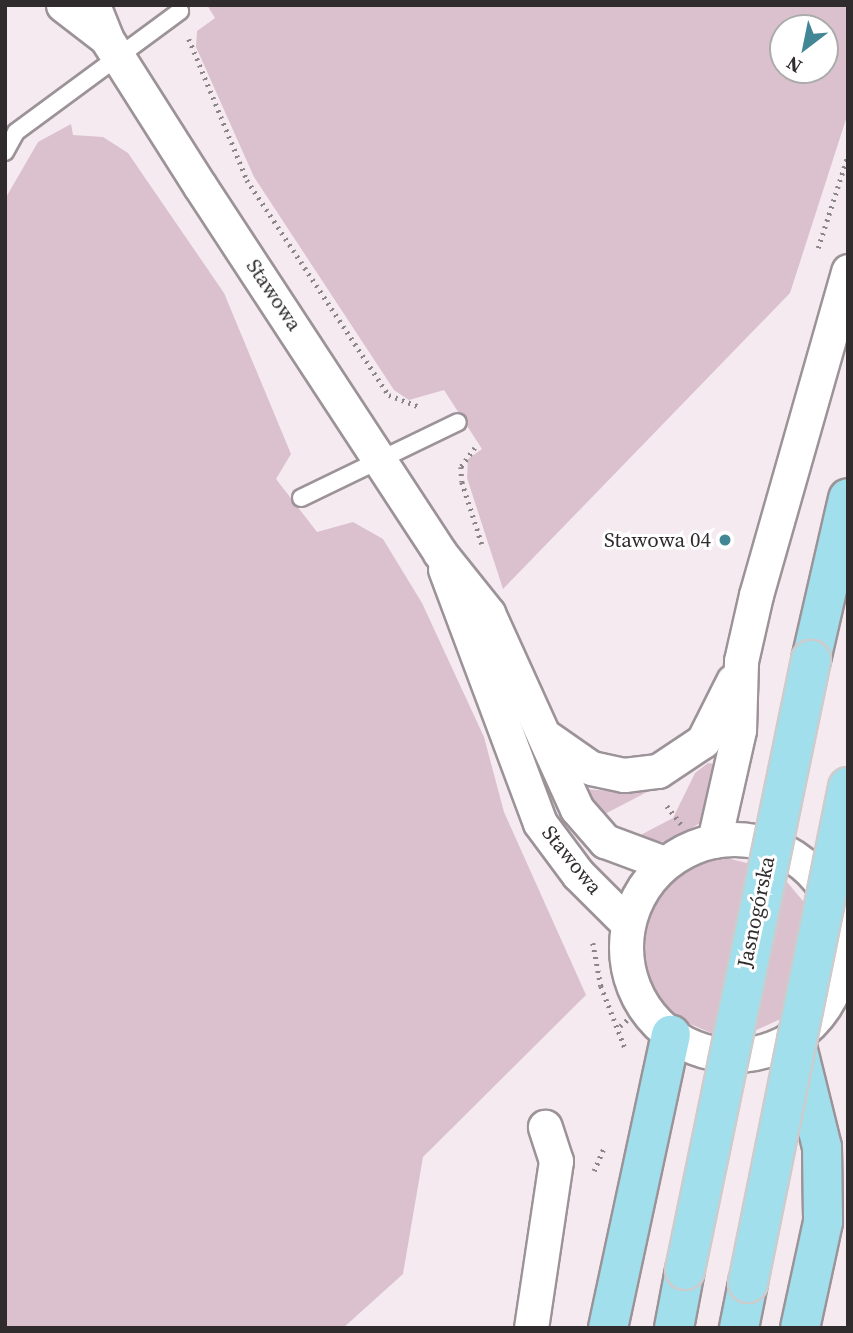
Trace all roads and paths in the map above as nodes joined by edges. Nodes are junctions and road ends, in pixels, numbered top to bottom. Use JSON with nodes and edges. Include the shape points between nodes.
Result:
{"nodes":[{"id":1,"x":63,"y":5,"type":"edge"},
{"id":2,"x":93,"y":5,"type":"edge"},
{"id":3,"x":180,"y":11,"type":"dead end"},
{"id":4,"x":192,"y":29,"type":"dead end"},
{"id":5,"x":112,"y":47,"type":"junction"},
{"id":6,"x":5,"y":152,"type":"edge"},
{"id":7,"x":848,"y":155,"type":"edge"},
{"id":8,"x":834,"y":200,"type":"dead end"},
{"id":9,"x":848,"y":271,"type":"edge"},
{"id":10,"x":430,"y":405,"type":"dead end"},
{"id":11,"x":458,"y":422,"type":"dead end"},
{"id":12,"x":378,"y":456,"type":"junction"},
{"id":13,"x":301,"y":498,"type":"dead end"},
{"id":14,"x":848,"y":498,"type":"edge"},
{"id":15,"x":440,"y":553,"type":"junction"},
{"id":16,"x":741,"y":661,"type":"junction"},
{"id":17,"x":548,"y":738,"type":"junction"},
{"id":18,"x":848,"y":787,"type":"edge"},
{"id":19,"x":714,"y":841,"type":"junction"},
{"id":20,"x":848,"y":844,"type":"edge"},
{"id":21,"x":664,"y":863,"type":"junction"},
{"id":22,"x":819,"y":880,"type":"junction"},
{"id":23,"x":628,"y":924,"type":"junction"},
{"id":24,"x":591,"y":929,"type":"dead end"},
{"id":25,"x":845,"y":955,"type":"edge"},
{"id":26,"x":840,"y":993,"type":"edge"},
{"id":27,"x":631,"y":1016,"type":"junction"},
{"id":28,"x":671,"y":1035,"type":"junction"},
{"id":29,"x":794,"y":1037,"type":"junction"},
{"id":30,"x":627,"y":1059,"type":"dead end"},
{"id":31,"x":545,"y":1128,"type":"dead end"},
{"id":32,"x":606,"y":1142,"type":"dead end"},
{"id":33,"x":591,"y":1180,"type":"dead end"},
{"id":34,"x":531,"y":1328,"type":"edge"},
{"id":35,"x":608,"y":1328,"type":"edge"},
{"id":36,"x":674,"y":1328,"type":"edge"},
{"id":37,"x":739,"y":1328,"type":"edge"},
{"id":38,"x":800,"y":1328,"type":"edge"}],
"edges":[{"from":1,"to":5,"type":"street","name":"Stawowa"},
{"from":2,"to":5,"type":"street","name":"Stawowa"},
{"from":3,"to":5,"type":"lane"},
{"from":4,"to":10,"type":"path","via":[[189,50],[247,180],[388,395],[413,408]]},
{"from":5,"to":6,"type":"lane","via":[[16,132]]},
{"from":5,"to":12,"type":"street","name":"Stawowa"},
{"from":7,"to":8,"type":"path"},
{"from":9,"to":16,"type":"street","via":[[797,437]]},
{"from":11,"to":12,"type":"lane"},
{"from":12,"to":13,"type":"lane"},
{"from":12,"to":15,"type":"street","name":"Stawowa"},
{"from":14,"to":36,"type":"main road","name":"Jasnogórska","bridge":true},
{"from":15,"to":17,"type":"street","name":"Stawowa","via":[[488,613]]},
{"from":15,"to":23,"type":"street","name":"Stawowa","via":[[461,624],[487,669],[540,823],[578,873]]},
{"from":16,"to":17,"type":"street","name":"Stawowa","via":[[711,730],[690,754],[658,771],[624,775],[591,768]]},
{"from":16,"to":19,"type":"street","via":[[739,730]]},
{"from":17,"to":21,"type":"street","name":"Stawowa","via":[[577,809],[605,842]]},
{"from":18,"to":37,"type":"main road","bridge":true},
{"from":19,"to":21,"type":"street"},
{"from":19,"to":22,"type":"street","via":[[772,845]]},
{"from":20,"to":22,"type":"street"},
{"from":21,"to":23,"type":"street","via":[[640,893]]},
{"from":22,"to":25,"type":"street","via":[[833,904]]},
{"from":23,"to":27,"type":"street"},
{"from":24,"to":27,"type":"path","via":[[601,986]]},
{"from":25,"to":26,"type":"street"},
{"from":26,"to":29,"type":"street"},
{"from":27,"to":28,"type":"street"},
{"from":27,"to":30,"type":"path"},
{"from":28,"to":29,"type":"street","via":[[700,1050],[732,1055],[764,1051]]},
{"from":28,"to":35,"type":"main road"},
{"from":29,"to":38,"type":"main road","via":[[822,1147],[823,1222]]},
{"from":31,"to":34,"type":"street","via":[[556,1161]]},
{"from":32,"to":33,"type":"path"}]}
